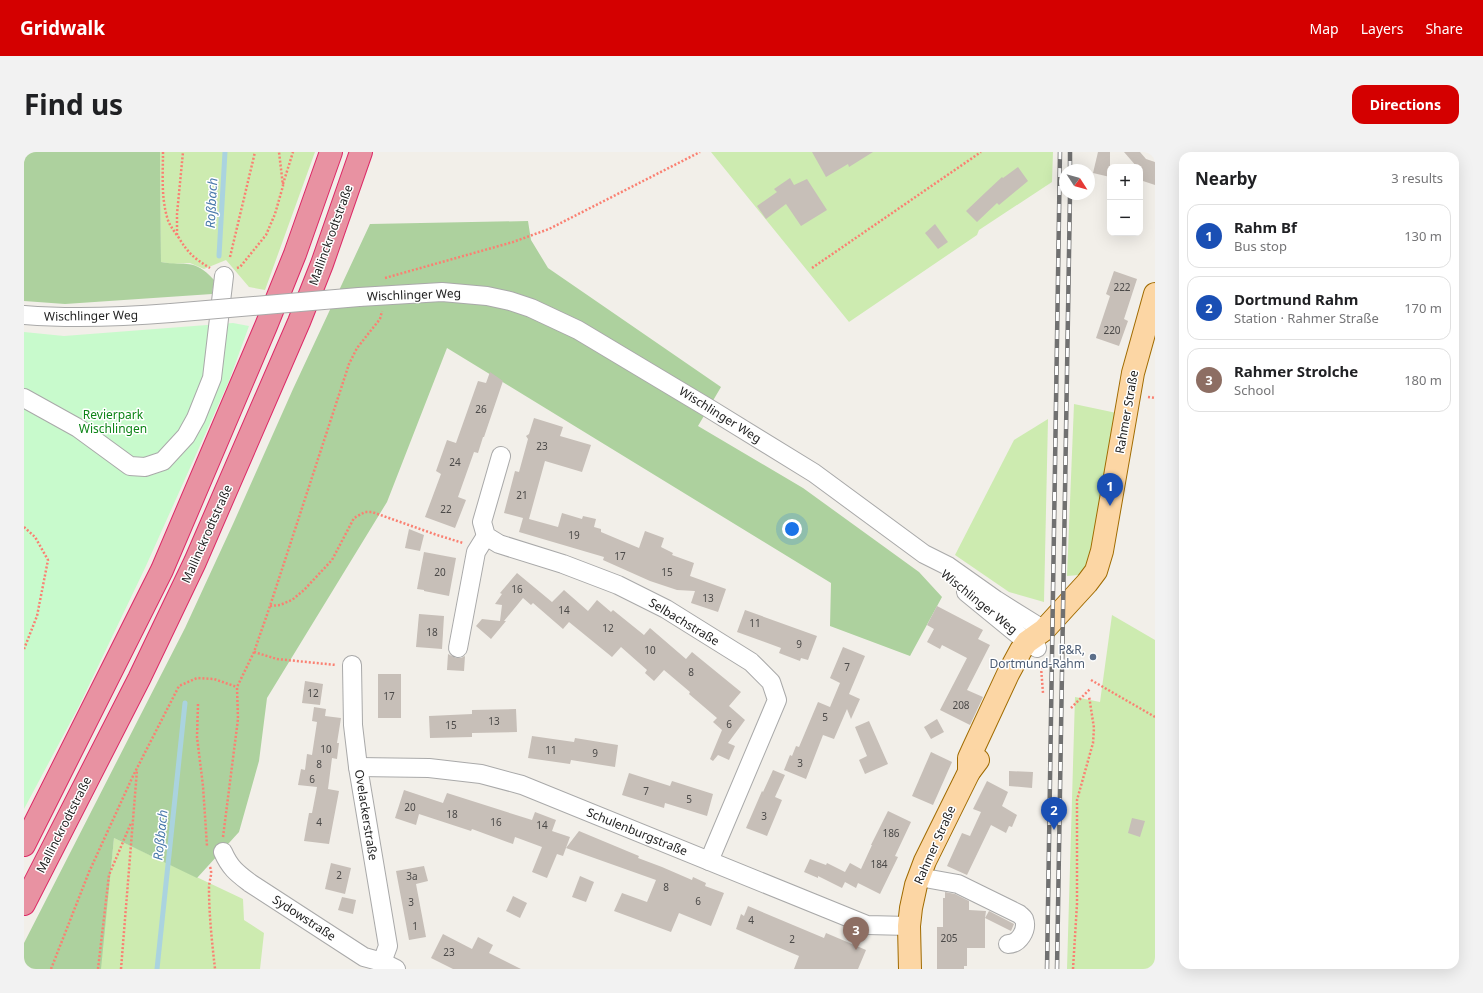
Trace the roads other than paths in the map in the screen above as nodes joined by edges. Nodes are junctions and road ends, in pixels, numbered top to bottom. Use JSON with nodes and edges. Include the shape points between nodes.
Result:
{"nodes":[{"id":1,"x":330,"y":152,"type":"edge"},
{"id":2,"x":361,"y":152,"type":"edge"},
{"id":3,"x":224,"y":276,"type":"dead end"},
{"id":4,"x":1155,"y":294,"type":"edge"},
{"id":5,"x":24,"y":315,"type":"edge"},
{"id":6,"x":24,"y":398,"type":"edge"},
{"id":7,"x":501,"y":456,"type":"dead end"},
{"id":8,"x":486,"y":536,"type":"junction"},
{"id":9,"x":1037,"y":647,"type":"junction"},
{"id":10,"x":458,"y":648,"type":"dead end"},
{"id":11,"x":352,"y":665,"type":"road end"},
{"id":12,"x":358,"y":767,"type":"junction"},
{"id":13,"x":24,"y":845,"type":"edge"},
{"id":14,"x":215,"y":850,"type":"road end"},
{"id":15,"x":709,"y":861,"type":"junction"},
{"id":16,"x":919,"y":877,"type":"junction"},
{"id":17,"x":24,"y":904,"type":"edge"},
{"id":18,"x":909,"y":926,"type":"junction"},
{"id":19,"x":1008,"y":944,"type":"dead end"},
{"id":20,"x":365,"y":963,"type":"edge"},
{"id":21,"x":389,"y":966,"type":"edge"},
{"id":22,"x":910,"y":969,"type":"edge"}],
"edges":[{"from":1,"to":13,"type":"highway","via":[[295,254],[162,570]]},
{"from":2,"to":17,"type":"highway","name":"Mallinckrodtstraße","via":[[299,322],[195,562],[139,679]]},
{"from":3,"to":6,"type":"street","via":[[212,378],[186,436],[163,461],[145,467],[130,466],[78,428]]},
{"from":4,"to":9,"type":"main road","name":"Rahmer Straße","via":[[1133,373],[1096,571]]},
{"from":5,"to":9,"type":"street","name":"Wischlinger Weg","bridge":true,"via":[[90,318],[442,292],[480,295],[510,301],[578,330],[814,474],[924,554],[948,566],[996,600]]},
{"from":7,"to":8,"type":"street","via":[[482,522]]},
{"from":8,"to":10,"type":"street","via":[[476,552]]},
{"from":8,"to":15,"type":"street","name":"Selbachstraße","via":[[499,544],[618,585],[666,609],[751,662],[771,682],[777,700]]},
{"from":9,"to":16,"type":"main road","name":"Rahmer Straße","via":[[1006,712],[969,772]]},
{"from":11,"to":12,"type":"street","name":"Ovelackerstraße","via":[[353,725]]},
{"from":12,"to":15,"type":"street","name":"Schulenburgstraße","via":[[429,768],[481,774],[522,786]]},
{"from":12,"to":21,"type":"street","name":"Ovelackerstraße","via":[[388,946]]},
{"from":14,"to":20,"type":"street","name":"Sydowstraße","via":[[236,873]]},
{"from":15,"to":18,"type":"street","name":"Schulenburgstraße","via":[[867,925]]},
{"from":16,"to":18,"type":"main road","name":"Rahmer Straße"},
{"from":16,"to":19,"type":"street","via":[[958,884],[1020,914],[1024,919],[1022,935],[1018,941]]},
{"from":18,"to":22,"type":"main road","name":"Rahmer Straße"},
{"from":20,"to":21,"type":"street","name":"Sydowstraße"}]}
